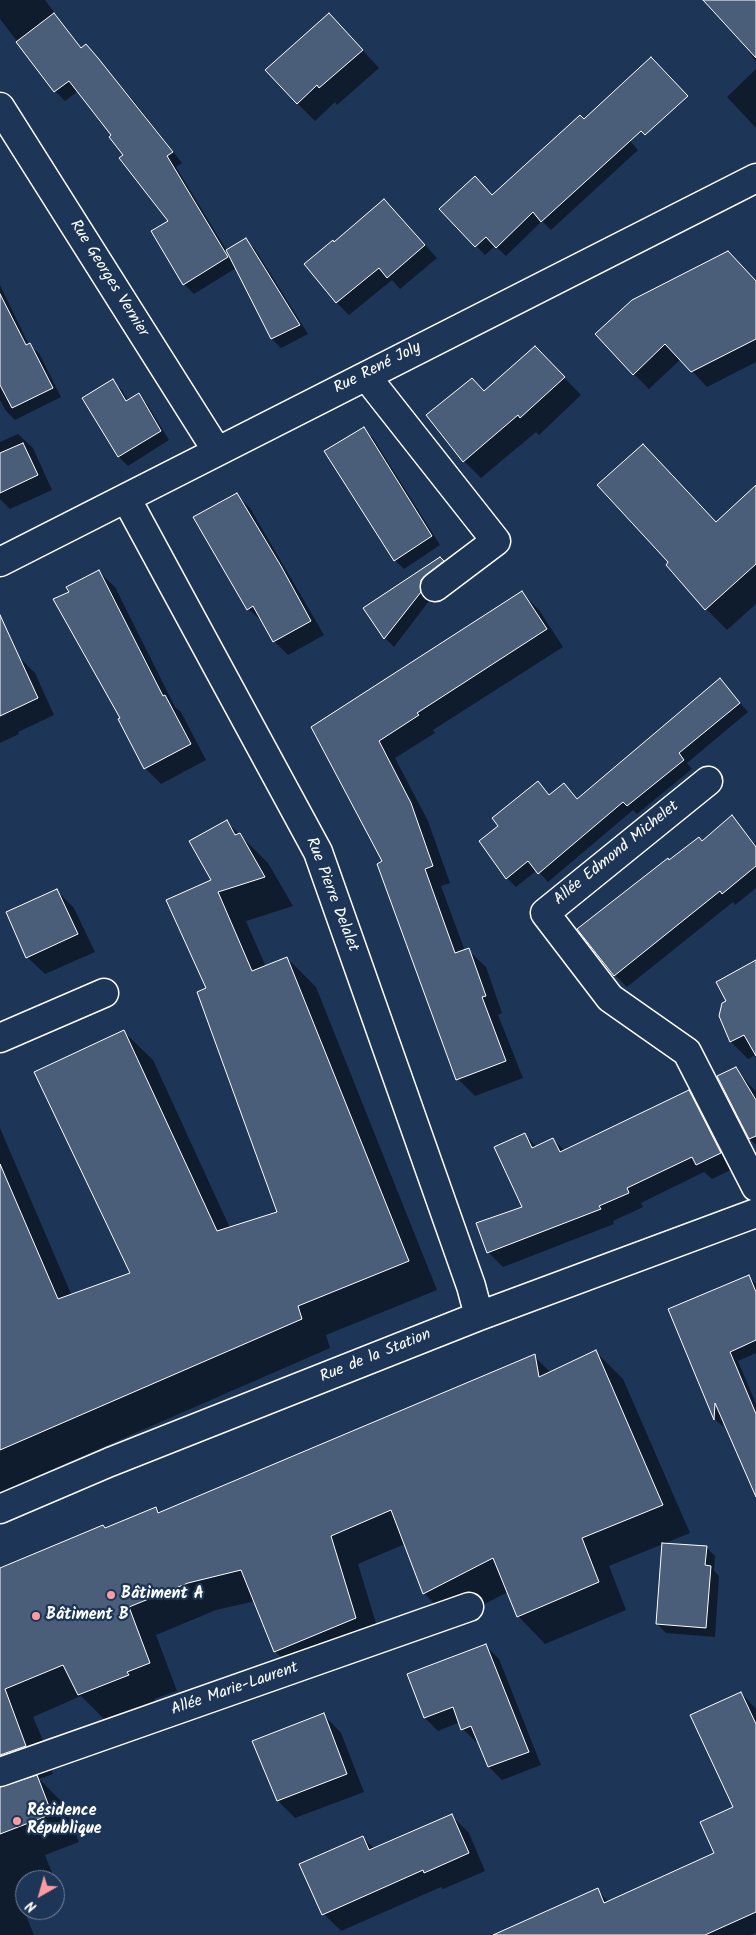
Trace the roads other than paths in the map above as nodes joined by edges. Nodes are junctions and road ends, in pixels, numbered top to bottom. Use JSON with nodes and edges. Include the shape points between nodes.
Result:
{"nodes":[{"id":1,"x":0,"y":107,"type":"edge"},
{"id":2,"x":756,"y":178,"type":"edge"},
{"id":3,"x":366,"y":376,"type":"junction"},
{"id":4,"x":217,"y":451,"type":"junction"},
{"id":5,"x":126,"y":498,"type":"junction"},
{"id":6,"x":0,"y":562,"type":"edge"},
{"id":7,"x":435,"y":587,"type":"dead end"},
{"id":8,"x":708,"y":781,"type":"dead end"},
{"id":9,"x":104,"y":993,"type":"dead end"},
{"id":10,"x":0,"y":1038,"type":"edge"},
{"id":11,"x":756,"y":1187,"type":"edge"},
{"id":12,"x":756,"y":1213,"type":"edge"},
{"id":13,"x":479,"y":1316,"type":"junction"},
{"id":14,"x":0,"y":1508,"type":"edge"},
{"id":15,"x":469,"y":1607,"type":"dead end"},
{"id":16,"x":0,"y":1772,"type":"edge"}],
"edges":[{"from":1,"to":4,"type":"street","name":"Rue Georges Vernier"},
{"from":2,"to":3,"type":"street","name":"Rue René Joly"},
{"from":3,"to":4,"type":"street","name":"Rue René Joly"},
{"from":3,"to":7,"type":"street","via":[[496,541]]},
{"from":4,"to":5,"type":"street","name":"Rue René Joly"},
{"from":5,"to":6,"type":"street","name":"Rue René Joly"},
{"from":5,"to":13,"type":"street","name":"Rue Pierre Delalet","via":[[318,852]]},
{"from":8,"to":11,"type":"street","name":"Allée Edmond Michelet","via":[[545,913],[610,998],[687,1052]]},
{"from":9,"to":10,"type":"street"},
{"from":12,"to":13,"type":"street","name":"Rue de la Station"},
{"from":13,"to":14,"type":"street","name":"Rue de la Station"},
{"from":15,"to":16,"type":"street","name":"Allée Marie-Laurent"}]}
